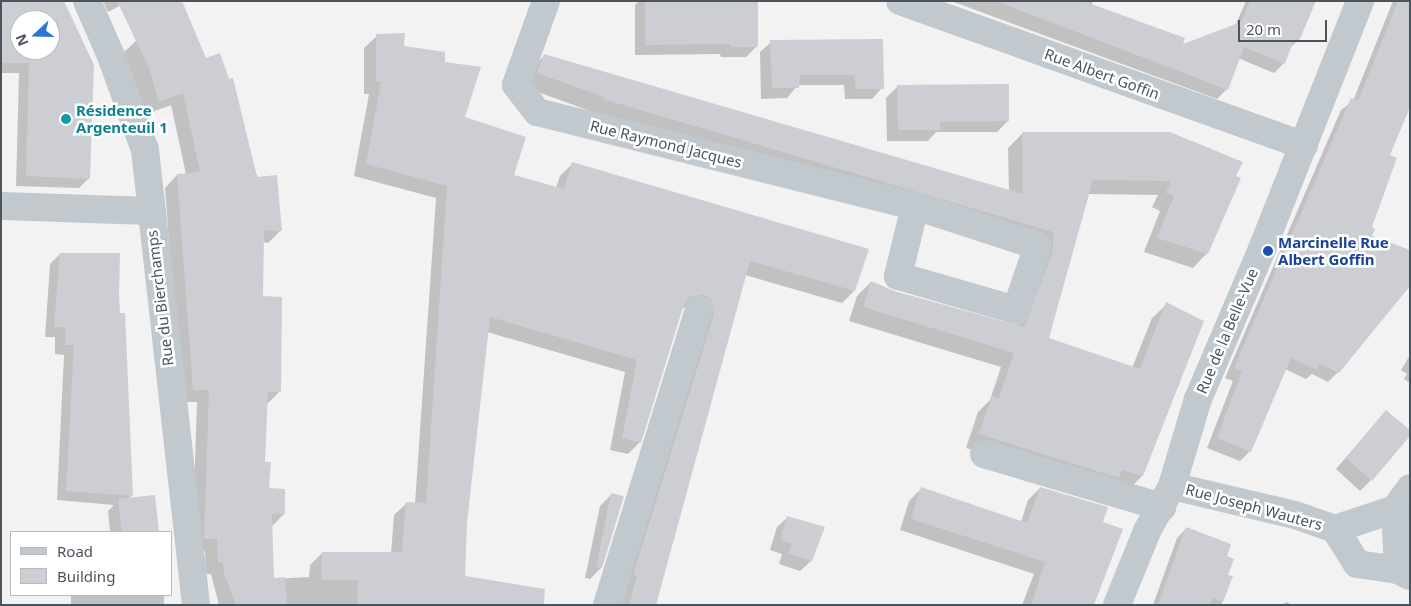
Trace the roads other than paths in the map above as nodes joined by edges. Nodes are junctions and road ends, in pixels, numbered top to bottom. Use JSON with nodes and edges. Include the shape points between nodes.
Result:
{"nodes":[{"id":1,"x":87,"y":1,"type":"edge"},
{"id":2,"x":546,"y":1,"type":"edge"},
{"id":3,"x":900,"y":1,"type":"edge"},
{"id":4,"x":1360,"y":1,"type":"edge"},
{"id":5,"x":1304,"y":146,"type":"junction"},
{"id":6,"x":1,"y":206,"type":"edge"},
{"id":7,"x":915,"y":206,"type":"junction"},
{"id":8,"x":150,"y":211,"type":"junction"},
{"id":9,"x":699,"y":310,"type":"dead end"},
{"id":10,"x":984,"y":454,"type":"dead end"},
{"id":11,"x":1167,"y":496,"type":"junction"},
{"id":12,"x":1402,"y":499,"type":"edge"},
{"id":13,"x":1335,"y":529,"type":"junction"},
{"id":14,"x":1404,"y":573,"type":"edge"},
{"id":15,"x":196,"y":605,"type":"edge"},
{"id":16,"x":607,"y":605,"type":"edge"},
{"id":17,"x":1117,"y":605,"type":"edge"}],
"edges":[{"from":1,"to":8,"type":"street","name":"Rue du Bierchamps","via":[[112,56],[146,150]]},
{"from":2,"to":7,"type":"street","name":"Rue Raymond Jacques","via":[[516,85],[537,112]]},
{"from":3,"to":5,"type":"street","name":"Rue Albert Goffin"},
{"from":4,"to":5,"type":"street","name":"Rue de la Belle-Vue"},
{"from":5,"to":11,"type":"street","name":"Rue de la Belle-Vue","via":[[1201,391]]},
{"from":6,"to":8,"type":"street"},
{"from":7,"to":7,"type":"street","name":"Rue Raymond Jacques","via":[[1038,246],[1016,310],[898,276]]},
{"from":8,"to":15,"type":"street","name":"Rue du Bierchamps"},
{"from":9,"to":16,"type":"street"},
{"from":10,"to":11,"type":"street","name":"Rue Joseph Wauters"},
{"from":11,"to":13,"type":"street","name":"Rue Joseph Wauters","via":[[1295,515]]},
{"from":11,"to":17,"type":"street","name":"Rue de la Belle-Vue","via":[[1146,530]]},
{"from":12,"to":13,"type":"street","name":"Rue Joseph Wauters"},
{"from":12,"to":14,"type":"street","name":"Rue Joseph Wauters"},
{"from":13,"to":14,"type":"street","name":"Rue Joseph Wauters","via":[[1357,564]]}]}
